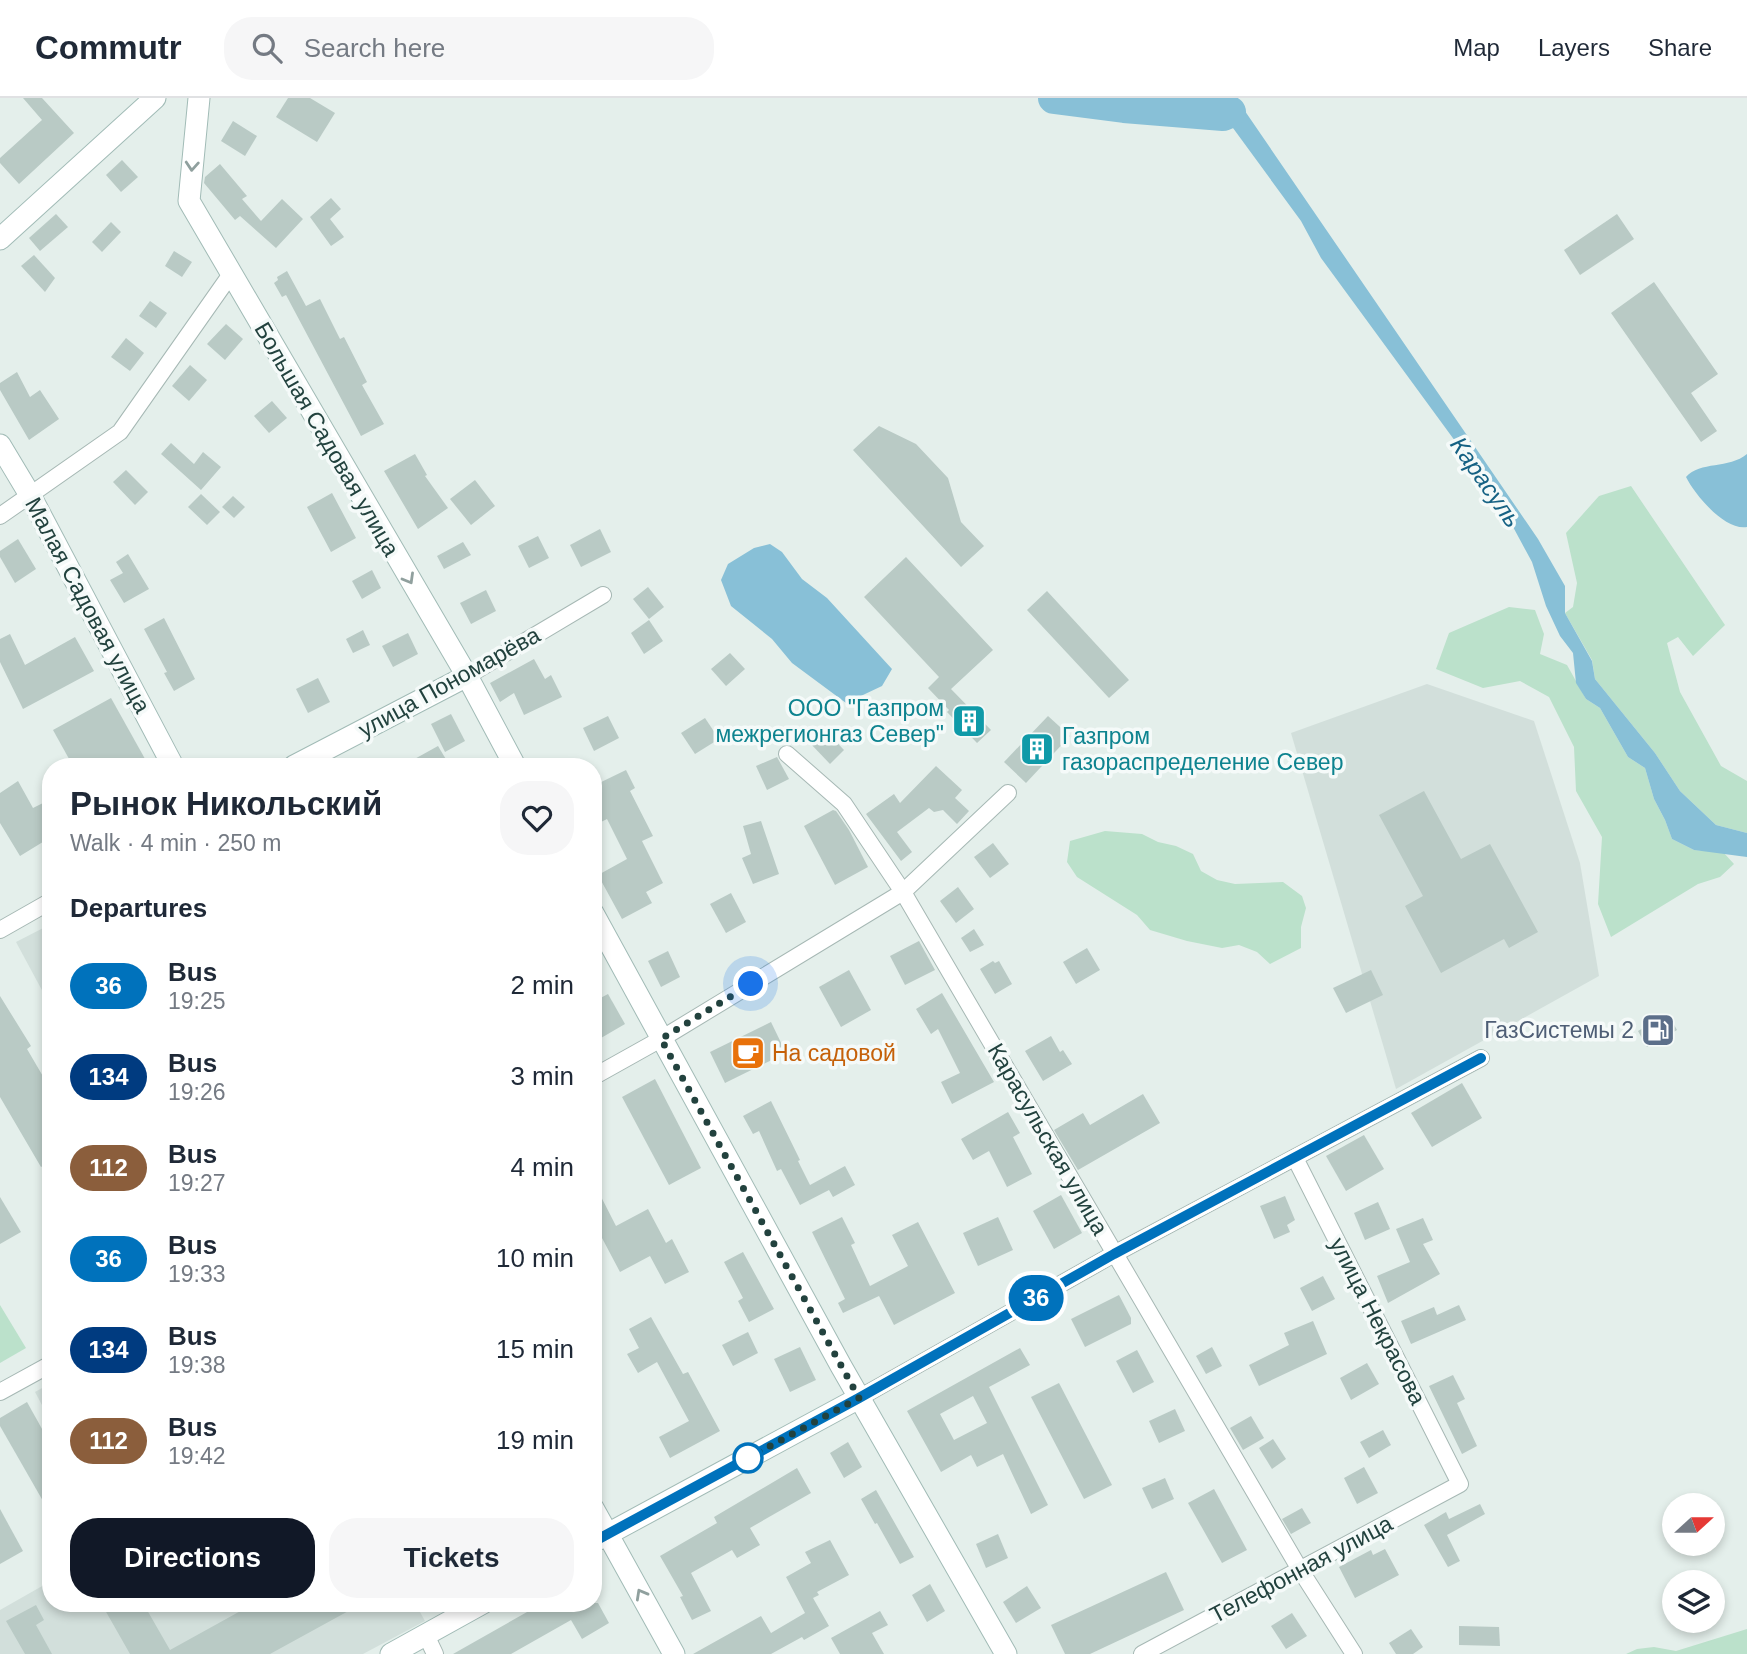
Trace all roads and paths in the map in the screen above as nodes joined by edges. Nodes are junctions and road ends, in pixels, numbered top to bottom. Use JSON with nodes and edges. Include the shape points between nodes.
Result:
{"nodes":[{"id":1,"x":155,"y":98,"type":"edge"},
{"id":2,"x":198,"y":98,"type":"edge"},
{"id":3,"x":0,"y":239,"type":"edge"},
{"id":4,"x":231,"y":274,"type":"junction"},
{"id":5,"x":0,"y":445,"type":"edge"},
{"id":6,"x":30,"y":495,"type":"junction"},
{"id":7,"x":0,"y":516,"type":"edge"},
{"id":8,"x":603,"y":595,"type":"dead end"},
{"id":9,"x":467,"y":676,"type":"junction"},
{"id":10,"x":787,"y":754,"type":"dead end"},
{"id":11,"x":169,"y":758,"type":"edge"},
{"id":12,"x":309,"y":758,"type":"edge"},
{"id":13,"x":511,"y":758,"type":"edge"},
{"id":14,"x":1008,"y":793,"type":"dead end"},
{"id":15,"x":903,"y":892,"type":"junction"},
{"id":16,"x":42,"y":906,"type":"edge"},
{"id":17,"x":602,"y":929,"type":"edge"},
{"id":18,"x":0,"y":930,"type":"edge"},
{"id":19,"x":661,"y":1039,"type":"junction"},
{"id":20,"x":1481,"y":1058,"type":"dead end"},
{"id":21,"x":602,"y":1072,"type":"edge"},
{"id":22,"x":1295,"y":1158,"type":"junction"},
{"id":23,"x":1114,"y":1254,"type":"junction"},
{"id":24,"x":42,"y":1369,"type":"edge"},
{"id":25,"x":0,"y":1392,"type":"edge"},
{"id":26,"x":859,"y":1398,"type":"junction"},
{"id":27,"x":1460,"y":1484,"type":"joint"},
{"id":28,"x":602,"y":1537,"type":"edge"},
{"id":29,"x":602,"y":1540,"type":"edge"},
{"id":30,"x":1299,"y":1569,"type":"junction"},
{"id":31,"x":472,"y":1612,"type":"edge"},
{"id":32,"x":431,"y":1644,"type":"edge"},
{"id":33,"x":391,"y":1654,"type":"edge"},
{"id":34,"x":674,"y":1654,"type":"edge"},
{"id":35,"x":1006,"y":1654,"type":"edge"},
{"id":36,"x":1142,"y":1654,"type":"edge"},
{"id":37,"x":1354,"y":1654,"type":"edge"}],
"edges":[{"from":1,"to":3,"type":"main road"},
{"from":2,"to":4,"type":"main road","name":"Большая Садовая улица","one_way":true,"via":[[189,201]]},
{"from":4,"to":6,"type":"street","via":[[120,432]]},
{"from":4,"to":9,"type":"main road","name":"Большая Садовая улица","one_way":true},
{"from":5,"to":6,"type":"main road","name":"Малая Садовая улица"},
{"from":6,"to":7,"type":"street"},
{"from":6,"to":11,"type":"main road","name":"Малая Садовая улица"},
{"from":8,"to":9,"type":"street","name":"улица Пономарёва"},
{"from":9,"to":12,"type":"main road","name":"улица Пономарёва"},
{"from":9,"to":13,"type":"main road","name":"Большая Садовая улица"},
{"from":10,"to":15,"type":"street","name":"Карасульская улица","via":[[844,804]]},
{"from":14,"to":15,"type":"street"},
{"from":15,"to":19,"type":"street"},
{"from":15,"to":23,"type":"street","name":"Карасульская улица"},
{"from":16,"to":18,"type":"street"},
{"from":17,"to":19,"type":"main road"},
{"from":19,"to":21,"type":"street"},
{"from":19,"to":26,"type":"main road"},
{"from":20,"to":22,"type":"street"},
{"from":22,"to":23,"type":"street"},
{"from":22,"to":27,"type":"street","name":"улица Некрасова"},
{"from":23,"to":26,"type":"street"},
{"from":23,"to":30,"type":"street","name":"Карасульская улица"},
{"from":24,"to":25,"type":"street"},
{"from":26,"to":28,"type":"main road"},
{"from":26,"to":35,"type":"main road"},
{"from":27,"to":30,"type":"street","name":"Телефонная улица"},
{"from":34,"to":29,"type":"main road","one_way":true},
{"from":30,"to":36,"type":"street","name":"Телефонная улица"},
{"from":30,"to":37,"type":"street","name":"Карасульская улица"},
{"from":31,"to":32,"type":"main road"},
{"from":32,"to":33,"type":"main road"}]}
